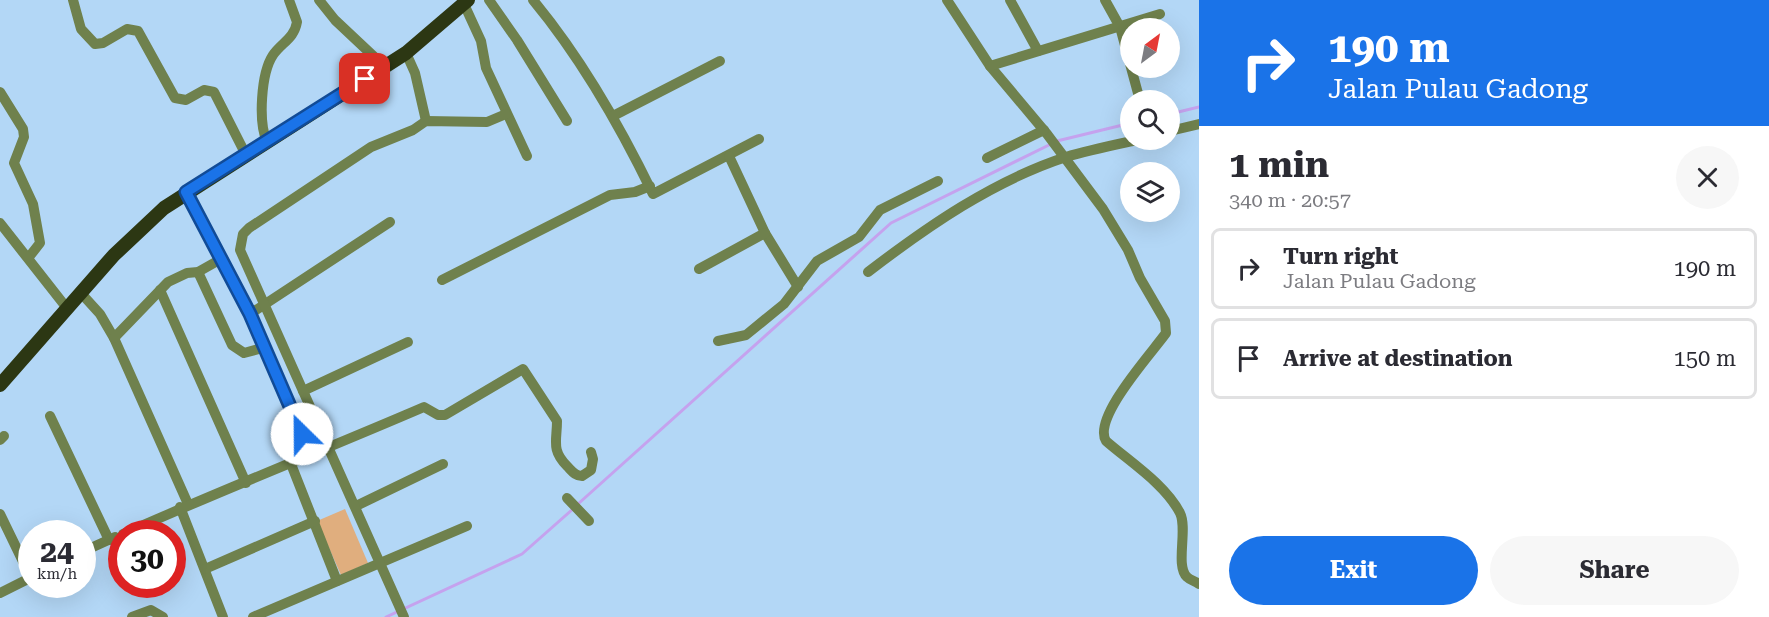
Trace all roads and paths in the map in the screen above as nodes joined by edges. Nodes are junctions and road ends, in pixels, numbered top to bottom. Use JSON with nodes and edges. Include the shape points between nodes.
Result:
{"nodes":[{"id":1,"x":73,"y":0,"type":"edge"},
{"id":2,"x":289,"y":0,"type":"edge"},
{"id":3,"x":319,"y":0,"type":"edge"},
{"id":4,"x":489,"y":0,"type":"edge"},
{"id":5,"x":533,"y":0,"type":"edge"},
{"id":6,"x":947,"y":0,"type":"edge"},
{"id":7,"x":1010,"y":0,"type":"edge"},
{"id":8,"x":1105,"y":0,"type":"edge"},
{"id":9,"x":466,"y":2,"type":"edge"},
{"id":10,"x":1160,"y":14,"type":"dead end"},
{"id":11,"x":1148,"y":18,"type":"edge"},
{"id":12,"x":1120,"y":27,"type":"joint"},
{"id":13,"x":1038,"y":51,"type":"junction"},
{"id":14,"x":406,"y":53,"type":"junction"},
{"id":15,"x":720,"y":61,"type":"dead end"},
{"id":16,"x":990,"y":66,"type":"junction"},
{"id":17,"x":385,"y":67,"type":"junction"},
{"id":18,"x":0,"y":92,"type":"edge"},
{"id":19,"x":506,"y":114,"type":"junction"},
{"id":20,"x":613,"y":116,"type":"junction"},
{"id":21,"x":426,"y":121,"type":"junction"},
{"id":22,"x":567,"y":121,"type":"dead end"},
{"id":23,"x":1199,"y":124,"type":"edge"},
{"id":24,"x":1180,"y":129,"type":"edge"},
{"id":25,"x":1045,"y":132,"type":"junction"},
{"id":26,"x":759,"y":139,"type":"dead end"},
{"id":27,"x":267,"y":142,"type":"junction"},
{"id":28,"x":1120,"y":143,"type":"edge"},
{"id":29,"x":246,"y":155,"type":"junction"},
{"id":30,"x":1063,"y":155,"type":"junction"},
{"id":31,"x":527,"y":156,"type":"dead end"},
{"id":32,"x":729,"y":156,"type":"junction"},
{"id":33,"x":987,"y":158,"type":"dead end"},
{"id":34,"x":938,"y":181,"type":"dead end"},
{"id":35,"x":650,"y":186,"type":"junction"},
{"id":36,"x":186,"y":192,"type":"junction"},
{"id":37,"x":390,"y":222,"type":"dead end"},
{"id":38,"x":0,"y":223,"type":"edge"},
{"id":39,"x":765,"y":233,"type":"junction"},
{"id":40,"x":29,"y":257,"type":"junction"},
{"id":41,"x":221,"y":259,"type":"junction"},
{"id":42,"x":699,"y":269,"type":"dead end"},
{"id":43,"x":198,"y":272,"type":"junction"},
{"id":44,"x":868,"y":272,"type":"dead end"},
{"id":45,"x":442,"y":280,"type":"dead end"},
{"id":46,"x":798,"y":287,"type":"junction"},
{"id":47,"x":160,"y":290,"type":"junction"},
{"id":48,"x":80,"y":292,"type":"junction"},
{"id":49,"x":266,"y":305,"type":"junction"},
{"id":50,"x":66,"y":307,"type":"junction"},
{"id":51,"x":250,"y":314,"type":"junction"},
{"id":52,"x":114,"y":338,"type":"junction"},
{"id":53,"x":718,"y":341,"type":"dead end"},
{"id":54,"x":408,"y":342,"type":"dead end"},
{"id":55,"x":266,"y":347,"type":"junction"},
{"id":56,"x":0,"y":385,"type":"edge"},
{"id":57,"x":303,"y":391,"type":"junction"},
{"id":58,"x":50,"y":416,"type":"dead end"},
{"id":59,"x":329,"y":448,"type":"junction"},
{"id":60,"x":591,"y":452,"type":"dead end"},
{"id":61,"x":311,"y":455,"type":"junction"},
{"id":62,"x":291,"y":464,"type":"junction"},
{"id":63,"x":443,"y":464,"type":"dead end"},
{"id":64,"x":246,"y":483,"type":"junction"},
{"id":65,"x":567,"y":498,"type":"dead end"},
{"id":66,"x":184,"y":506,"type":"junction"},
{"id":67,"x":356,"y":506,"type":"junction"},
{"id":68,"x":0,"y":514,"type":"edge"},
{"id":69,"x":153,"y":520,"type":"edge"},
{"id":70,"x":587,"y":520,"type":"dead end"},
{"id":71,"x":315,"y":521,"type":"junction"},
{"id":72,"x":467,"y":526,"type":"dead end"},
{"id":73,"x":108,"y":538,"type":"edge"},
{"id":74,"x":18,"y":551,"type":"edge"},
{"id":75,"x":381,"y":564,"type":"junction"},
{"id":76,"x":205,"y":569,"type":"junction"},
{"id":77,"x":337,"y":581,"type":"junction"},
{"id":78,"x":18,"y":584,"type":"edge"},
{"id":79,"x":1199,"y":584,"type":"edge"},
{"id":80,"x":0,"y":593,"type":"edge"},
{"id":81,"x":132,"y":617,"type":"edge"},
{"id":82,"x":163,"y":617,"type":"edge"},
{"id":83,"x":223,"y":617,"type":"edge"},
{"id":84,"x":253,"y":617,"type":"edge"},
{"id":85,"x":404,"y":617,"type":"edge"}],
"edges":[{"from":1,"to":29,"type":"street","via":[[81,29],[95,44],[127,29],[138,31],[175,98],[186,100],[204,90],[214,92]]},
{"from":2,"to":27,"type":"street","via":[[297,22],[291,39],[275,52],[267,71],[261,122]]},
{"from":3,"to":17,"type":"street"},
{"from":4,"to":22,"type":"street"},
{"from":5,"to":20,"type":"street"},
{"from":6,"to":16,"type":"street"},
{"from":7,"to":13,"type":"street"},
{"from":8,"to":12,"type":"street"},
{"from":9,"to":14,"type":"main road"},
{"from":9,"to":19,"type":"street","via":[[481,41],[486,68]]},
{"from":10,"to":11,"type":"street"},
{"from":12,"to":13,"type":"street"},
{"from":13,"to":16,"type":"street"},
{"from":14,"to":17,"type":"main road"},
{"from":14,"to":21,"type":"street","via":[[418,82]]},
{"from":15,"to":20,"type":"street"},
{"from":16,"to":25,"type":"street"},
{"from":17,"to":27,"type":"main road"},
{"from":18,"to":40,"type":"street","via":[[23,129],[24,137],[14,163],[33,204],[40,243]]},
{"from":19,"to":21,"type":"street","via":[[487,122]]},
{"from":19,"to":31,"type":"street"},
{"from":20,"to":35,"type":"street"},
{"from":21,"to":49,"type":"street","via":[[370,147],[243,234],[240,250]]},
{"from":23,"to":24,"type":"street"},
{"from":25,"to":30,"type":"street"},
{"from":25,"to":33,"type":"street"},
{"from":26,"to":32,"type":"street"},
{"from":27,"to":29,"type":"main road"},
{"from":28,"to":30,"type":"street"},
{"from":29,"to":36,"type":"main road"},
{"from":30,"to":44,"type":"street","via":[[924,229]]},
{"from":30,"to":79,"type":"street","via":[[1128,250],[1167,327],[1110,409],[1102,426],[1103,436],[1177,508],[1182,523],[1183,570]]},
{"from":32,"to":35,"type":"street","via":[[653,194]]},
{"from":32,"to":39,"type":"street"},
{"from":34,"to":46,"type":"street","via":[[880,210],[859,237],[816,261]]},
{"from":35,"to":45,"type":"street","via":[[610,195]]},
{"from":36,"to":41,"type":"street"},
{"from":36,"to":48,"type":"main road","via":[[142,227]]},
{"from":37,"to":49,"type":"street"},
{"from":38,"to":40,"type":"street"},
{"from":39,"to":42,"type":"street"},
{"from":39,"to":46,"type":"street"},
{"from":40,"to":50,"type":"street"},
{"from":41,"to":43,"type":"street"},
{"from":41,"to":51,"type":"street"},
{"from":43,"to":47,"type":"street","via":[[177,276]]},
{"from":43,"to":55,"type":"street","via":[[232,345],[244,353]]},
{"from":46,"to":53,"type":"street","via":[[784,304],[746,334]]},
{"from":47,"to":52,"type":"street"},
{"from":47,"to":64,"type":"street"},
{"from":48,"to":50,"type":"main road"},
{"from":48,"to":52,"type":"street"},
{"from":49,"to":51,"type":"street"},
{"from":49,"to":57,"type":"street"},
{"from":50,"to":56,"type":"main road"},
{"from":51,"to":55,"type":"street"},
{"from":52,"to":66,"type":"street"},
{"from":54,"to":57,"type":"street"},
{"from":55,"to":61,"type":"street"},
{"from":57,"to":59,"type":"street"},
{"from":58,"to":73,"type":"street"},
{"from":59,"to":60,"type":"street","via":[[424,407],[445,415],[523,369],[557,421],[554,441],[558,457],[582,476],[591,470]]},
{"from":59,"to":61,"type":"street"},
{"from":59,"to":67,"type":"street"},
{"from":61,"to":62,"type":"street"},
{"from":62,"to":64,"type":"street"},
{"from":62,"to":71,"type":"street"},
{"from":63,"to":67,"type":"street"},
{"from":64,"to":66,"type":"street"},
{"from":65,"to":70,"type":"street"},
{"from":66,"to":69,"type":"street"},
{"from":66,"to":76,"type":"street"},
{"from":67,"to":75,"type":"street"},
{"from":68,"to":74,"type":"street"},
{"from":71,"to":76,"type":"street"},
{"from":71,"to":77,"type":"street"},
{"from":72,"to":75,"type":"street"},
{"from":75,"to":77,"type":"street"},
{"from":75,"to":85,"type":"street"},
{"from":76,"to":83,"type":"street"},
{"from":77,"to":84,"type":"street"},
{"from":78,"to":80,"type":"street"},
{"from":81,"to":82,"type":"street","via":[[145,611],[157,611]]}]}
